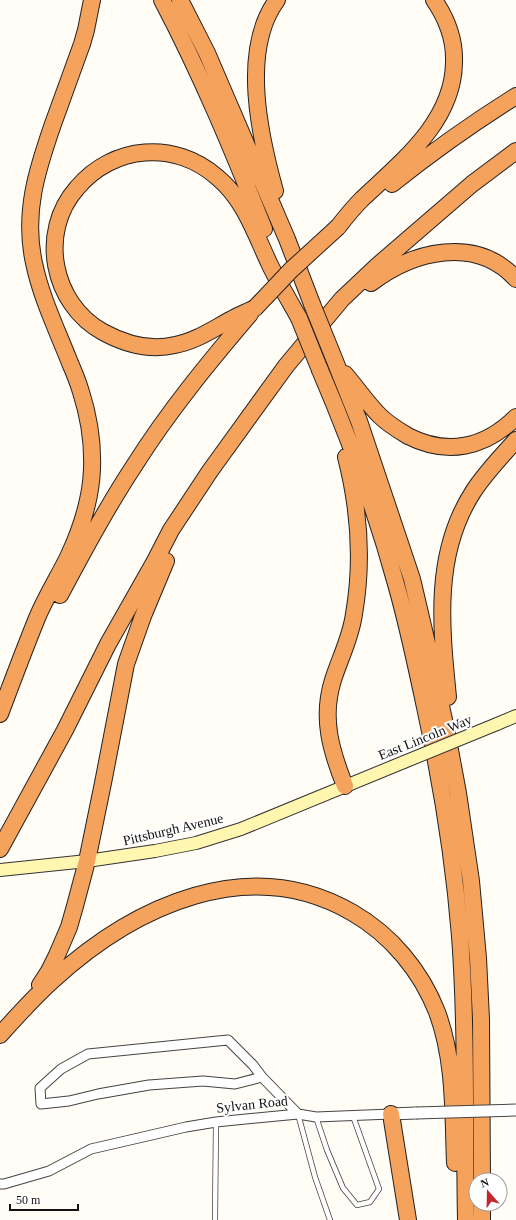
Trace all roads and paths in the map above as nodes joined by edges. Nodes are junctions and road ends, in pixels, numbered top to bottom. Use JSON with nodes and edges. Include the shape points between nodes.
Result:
{"nodes":[{"id":1,"x":92,"y":0,"type":"edge"},
{"id":2,"x":162,"y":0,"type":"edge"},
{"id":3,"x":180,"y":0,"type":"edge"},
{"id":4,"x":277,"y":0,"type":"edge"},
{"id":5,"x":434,"y":0,"type":"edge"},
{"id":6,"x":516,"y":96,"type":"edge"},
{"id":7,"x":516,"y":151,"type":"edge"},
{"id":8,"x":338,"y":227,"type":"junction"},
{"id":9,"x":287,"y":239,"type":"junction"},
{"id":10,"x":516,"y":279,"type":"edge"},
{"id":11,"x":342,"y":299,"type":"junction"},
{"id":12,"x":255,"y":308,"type":"junction"},
{"id":13,"x":299,"y":318,"type":"junction"},
{"id":14,"x":334,"y":358,"type":"junction"},
{"id":15,"x":328,"y":388,"type":"junction"},
{"id":16,"x":516,"y":417,"type":"edge"},
{"id":17,"x":516,"y":440,"type":"edge"},
{"id":18,"x":210,"y":471,"type":"junction"},
{"id":19,"x":0,"y":714,"type":"edge"},
{"id":20,"x":516,"y":716,"type":"edge"},
{"id":21,"x":345,"y":786,"type":"junction"},
{"id":22,"x":0,"y":849,"type":"edge"},
{"id":23,"x":87,"y":861,"type":"junction"},
{"id":24,"x":0,"y":870,"type":"edge"},
{"id":25,"x":478,"y":958,"type":"junction"},
{"id":26,"x":3,"y":1032,"type":"edge"},
{"id":27,"x":262,"y":1077,"type":"junction"},
{"id":28,"x":516,"y":1110,"type":"edge"},
{"id":29,"x":298,"y":1114,"type":"junction"},
{"id":30,"x":391,"y":1114,"type":"junction"},
{"id":31,"x":316,"y":1116,"type":"junction"},
{"id":32,"x":353,"y":1116,"type":"junction"},
{"id":33,"x":216,"y":1122,"type":"junction"},
{"id":34,"x":482,"y":1172,"type":"edge"},
{"id":35,"x":0,"y":1184,"type":"edge"},
{"id":36,"x":215,"y":1220,"type":"edge"},
{"id":37,"x":330,"y":1220,"type":"edge"},
{"id":38,"x":408,"y":1220,"type":"edge"},
{"id":39,"x":456,"y":1220,"type":"edge"},
{"id":40,"x":466,"y":1220,"type":"edge"}],
"edges":[{"from":1,"to":19,"type":"highway","via":[[82,44],[35,181],[31,201],[30,232],[38,282],[81,391],[86,411],[91,444],[90,486],[78,532],[38,617]]},
{"from":2,"to":13,"type":"highway","via":[[203,83]]},
{"from":3,"to":9,"type":"highway","via":[[206,53]]},
{"from":4,"to":9,"type":"highway","via":[[262,31],[256,83],[265,151]]},
{"from":5,"to":8,"type":"highway","via":[[446,18],[454,52],[454,75],[443,109],[416,146],[360,201]]},
{"from":6,"to":8,"type":"highway","via":[[418,162]]},
{"from":7,"to":11,"type":"highway","via":[[455,198]]},
{"from":8,"to":12,"type":"highway","bridge":true,"via":[[291,270]]},
{"from":9,"to":14,"type":"highway","bridge":true},
{"from":10,"to":11,"type":"highway","via":[[505,268],[480,256],[450,252],[433,253],[389,270],[367,286]]},
{"from":11,"to":18,"type":"highway","via":[[286,366]]},
{"from":12,"to":13,"type":"highway","via":[[201,337],[173,346],[135,345],[100,330],[76,310],[64,292],[57,269],[56,232],[71,195],[99,168],[128,156],[164,152],[198,163],[218,177],[237,199]]},
{"from":12,"to":19,"type":"highway","via":[[202,372],[134,466],[57,600]]},
{"from":13,"to":15,"type":"highway","bridge":true},
{"from":14,"to":16,"type":"highway","via":[[381,417],[399,431],[425,443],[447,448],[472,444],[493,436]]},
{"from":14,"to":25,"type":"highway","via":[[359,421],[404,551],[428,643],[458,794],[471,881]]},
{"from":15,"to":21,"type":"highway","via":[[333,419],[350,472],[359,546],[357,596],[351,632],[328,703],[331,744]]},
{"from":15,"to":40,"type":"highway","via":[[366,487],[396,582],[419,676],[447,822],[464,992]]},
{"from":17,"to":25,"type":"highway","via":[[488,471],[467,501],[451,540],[444,578],[445,665],[481,905]]},
{"from":18,"to":22,"type":"highway","via":[[171,530]]},
{"from":18,"to":23,"type":"highway","via":[[158,578],[126,664]]},
{"from":20,"to":21,"type":"main road","name":"East Lincoln Way","bridge":true},
{"from":21,"to":23,"type":"main road","name":"Pittsburgh Avenue","via":[[241,829],[196,843]]},
{"from":23,"to":24,"type":"main road","name":"Pittsburgh Avenue"},
{"from":23,"to":26,"type":"highway","via":[[69,927],[57,955],[39,986]]},
{"from":25,"to":34,"type":"highway"},
{"from":26,"to":39,"type":"highway","via":[[33,999],[101,941],[164,907],[201,893],[243,886],[284,888],[324,899],[363,919],[390,941],[417,973],[433,1002],[445,1039],[450,1070]]},
{"from":27,"to":27,"type":"street","via":[[228,1040],[88,1054],[61,1069],[40,1088],[41,1104],[68,1102],[149,1085],[203,1081],[236,1084]]},
{"from":27,"to":29,"type":"street"},
{"from":28,"to":30,"type":"street","name":"Sylvan Road","bridge":true},
{"from":29,"to":31,"type":"street","name":"Sylvan Road"},
{"from":29,"to":33,"type":"street","name":"Sylvan Road"},
{"from":29,"to":37,"type":"lane"},
{"from":30,"to":32,"type":"street","name":"Sylvan Road"},
{"from":30,"to":38,"type":"highway"},
{"from":31,"to":32,"type":"street","name":"Sylvan Road"},
{"from":31,"to":32,"type":"lane","via":[[343,1188],[357,1205],[370,1202],[379,1189]]},
{"from":33,"to":35,"type":"street","name":"Sylvan Road","via":[[186,1126],[91,1149],[49,1171]]},
{"from":33,"to":36,"type":"lane"}]}
